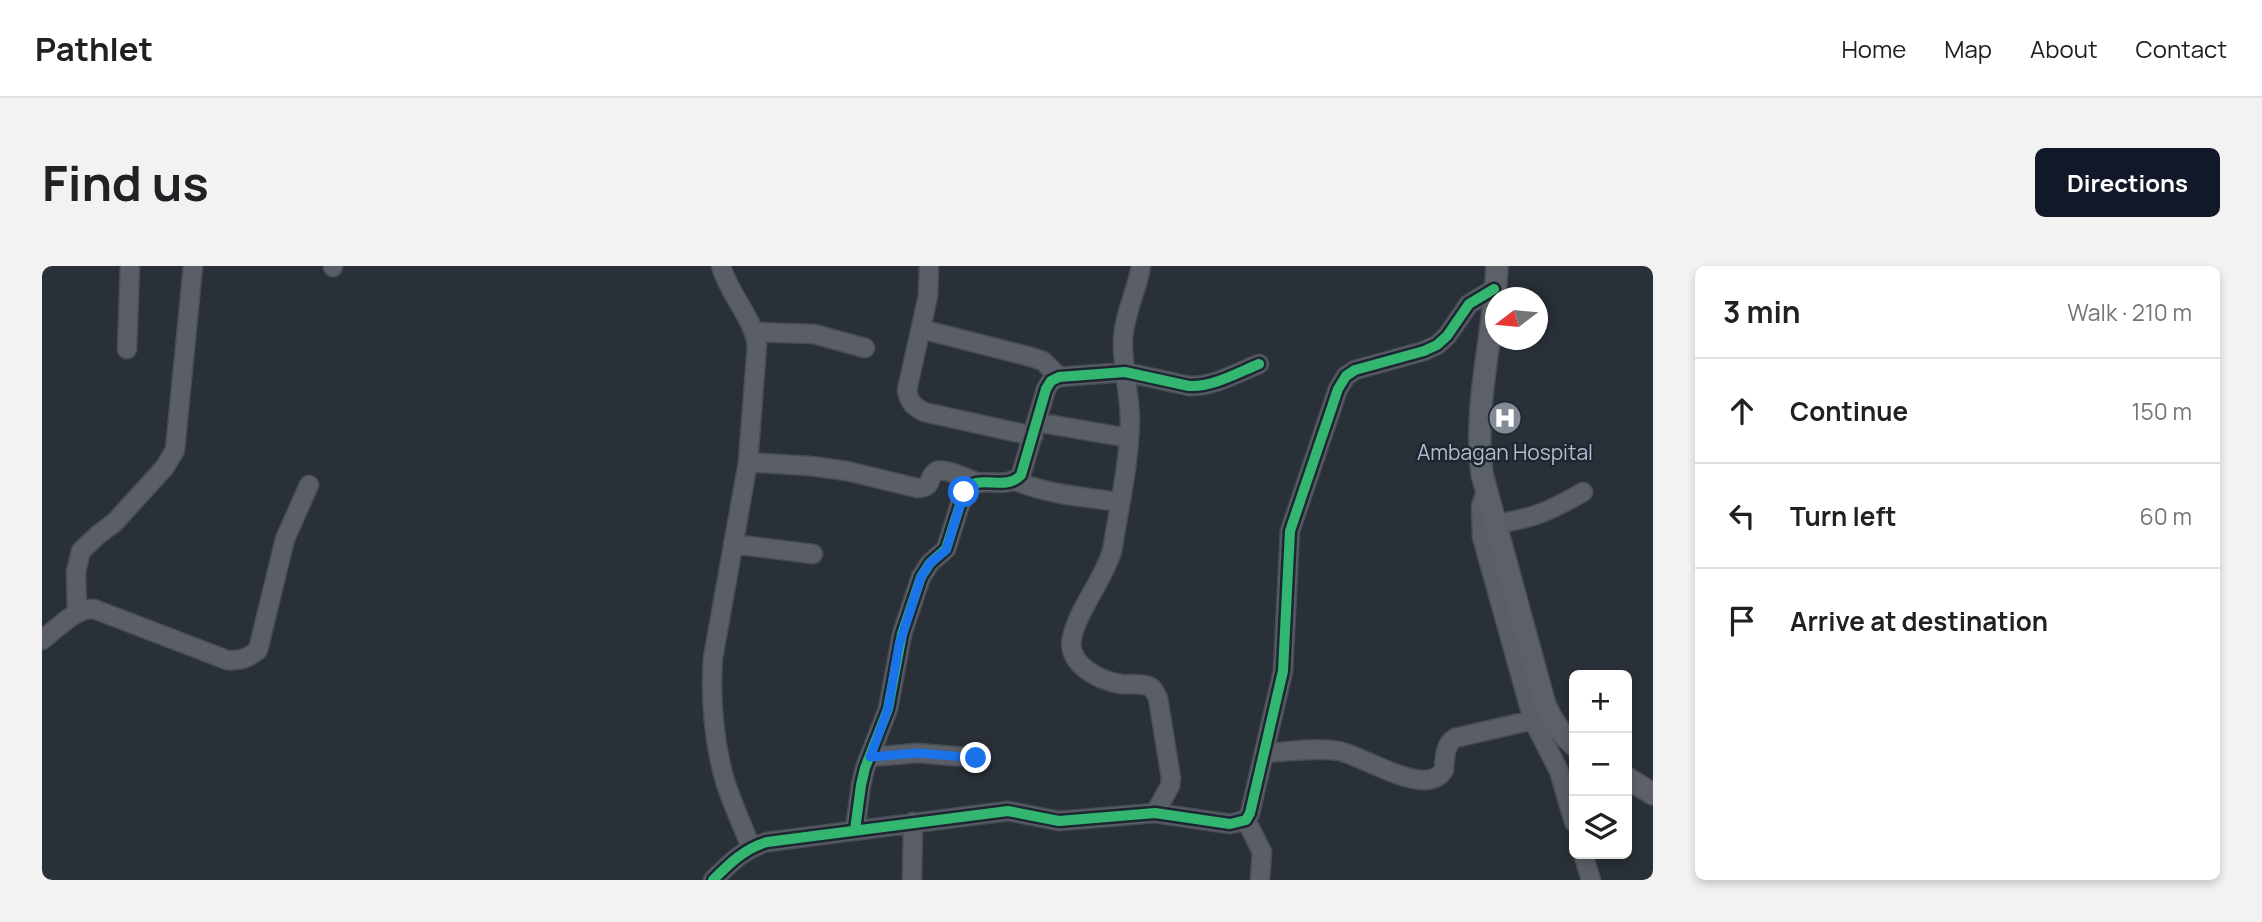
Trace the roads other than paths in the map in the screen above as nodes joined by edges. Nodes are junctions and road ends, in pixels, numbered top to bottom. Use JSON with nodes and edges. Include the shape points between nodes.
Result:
{"nodes":[{"id":1,"x":130,"y":266,"type":"edge"},
{"id":2,"x":193,"y":266,"type":"edge"},
{"id":3,"x":721,"y":266,"type":"edge"},
{"id":4,"x":929,"y":266,"type":"edge"},
{"id":5,"x":1141,"y":266,"type":"edge"},
{"id":6,"x":1497,"y":266,"type":"edge"},
{"id":7,"x":1494,"y":287,"type":"edge"},
{"id":8,"x":1485,"y":294,"type":"edge"},
{"id":9,"x":921,"y":329,"type":"junction"},
{"id":10,"x":755,"y":332,"type":"junction"},
{"id":11,"x":864,"y":348,"type":"dead end"},
{"id":12,"x":127,"y":349,"type":"dead end"},
{"id":13,"x":1488,"y":350,"type":"edge"},
{"id":14,"x":1259,"y":364,"type":"dead end"},
{"id":15,"x":1125,"y":372,"type":"junction"},
{"id":16,"x":1059,"y":377,"type":"junction"},
{"id":17,"x":1034,"y":429,"type":"junction"},
{"id":18,"x":1129,"y":438,"type":"junction"},
{"id":19,"x":748,"y":462,"type":"junction"},
{"id":20,"x":1016,"y":481,"type":"junction"},
{"id":21,"x":976,"y":482,"type":"junction"},
{"id":22,"x":309,"y":485,"type":"dead end"},
{"id":23,"x":1486,"y":492,"type":"junction"},
{"id":24,"x":1583,"y":492,"type":"dead end"},
{"id":25,"x":1119,"y":502,"type":"junction"},
{"id":26,"x":1495,"y":524,"type":"junction"},
{"id":27,"x":733,"y":544,"type":"junction"},
{"id":28,"x":813,"y":554,"type":"dead end"},
{"id":29,"x":77,"y":613,"type":"junction"},
{"id":30,"x":42,"y":640,"type":"edge"},
{"id":31,"x":1533,"y":720,"type":"junction"},
{"id":32,"x":1569,"y":740,"type":"edge"},
{"id":33,"x":1264,"y":753,"type":"junction"},
{"id":34,"x":870,"y":757,"type":"junction"},
{"id":35,"x":976,"y":758,"type":"dead end"},
{"id":36,"x":1632,"y":781,"type":"edge"},
{"id":37,"x":1653,"y":794,"type":"edge"},
{"id":38,"x":1569,"y":805,"type":"edge"},
{"id":39,"x":1156,"y":813,"type":"junction"},
{"id":40,"x":1246,"y":820,"type":"junction"},
{"id":41,"x":913,"y":822,"type":"junction"},
{"id":42,"x":855,"y":830,"type":"junction"},
{"id":43,"x":751,"y":847,"type":"junction"},
{"id":44,"x":1585,"y":859,"type":"edge"},
{"id":45,"x":713,"y":880,"type":"edge"},
{"id":46,"x":912,"y":880,"type":"edge"},
{"id":47,"x":1260,"y":880,"type":"edge"},
{"id":48,"x":1591,"y":880,"type":"edge"}],
"edges":[{"from":1,"to":12,"type":"street"},
{"from":2,"to":29,"type":"street","via":[[176,450],[115,522],[81,551],[76,572]]},
{"from":3,"to":10,"type":"street"},
{"from":4,"to":9,"type":"street"},
{"from":5,"to":15,"type":"street","via":[[1123,338]]},
{"from":6,"to":7,"type":"main road"},
{"from":8,"to":33,"type":"street","via":[[1469,304],[1437,345],[1354,370],[1338,389],[1290,531],[1285,653]]},
{"from":9,"to":16,"type":"street","via":[[1031,357],[1050,366]]},
{"from":9,"to":17,"type":"street","via":[[907,390],[914,407]]},
{"from":10,"to":11,"type":"street","via":[[814,334]]},
{"from":10,"to":19,"type":"street"},
{"from":13,"to":23,"type":"main road","via":[[1479,453]]},
{"from":14,"to":15,"type":"street","via":[[1198,386]]},
{"from":15,"to":16,"type":"street"},
{"from":15,"to":18,"type":"street"},
{"from":16,"to":17,"type":"street","via":[[1046,389]]},
{"from":17,"to":18,"type":"street"},
{"from":17,"to":20,"type":"street"},
{"from":18,"to":25,"type":"street"},
{"from":19,"to":21,"type":"street","via":[[847,471],[917,488],[928,485],[937,471]]},
{"from":19,"to":27,"type":"street"},
{"from":20,"to":21,"type":"street"},
{"from":20,"to":25,"type":"street","via":[[1050,492]]},
{"from":21,"to":34,"type":"street","via":[[964,492],[946,550],[921,577],[899,645],[888,709]]},
{"from":22,"to":29,"type":"street","via":[[285,539],[258,650],[249,657],[228,660],[94,609]]},
{"from":23,"to":26,"type":"main road"},
{"from":23,"to":31,"type":"street","via":[[1481,506],[1482,537]]},
{"from":24,"to":26,"type":"street","via":[[1533,517]]},
{"from":25,"to":39,"type":"street","via":[[1108,564],[1075,629],[1071,652],[1081,666],[1111,682],[1153,689],[1171,778]]},
{"from":26,"to":32,"type":"main road","via":[[1545,705]]},
{"from":27,"to":28,"type":"street"},
{"from":27,"to":43,"type":"street","via":[[711,679],[719,759]]},
{"from":29,"to":30,"type":"street"},
{"from":31,"to":33,"type":"street","via":[[1455,738],[1446,750],[1444,770],[1436,778],[1406,778],[1343,752]]},
{"from":31,"to":38,"type":"street","via":[[1559,771]]},
{"from":33,"to":40,"type":"street"},
{"from":34,"to":35,"type":"street","via":[[918,753]]},
{"from":34,"to":42,"type":"street"},
{"from":36,"to":37,"type":"main road"},
{"from":39,"to":40,"type":"street","via":[[1230,824]]},
{"from":39,"to":41,"type":"street","via":[[1066,821],[1007,811]]},
{"from":40,"to":47,"type":"street","via":[[1262,852]]},
{"from":41,"to":42,"type":"street"},
{"from":41,"to":46,"type":"street"},
{"from":42,"to":43,"type":"street"},
{"from":43,"to":45,"type":"street"},
{"from":44,"to":48,"type":"street"}]}
